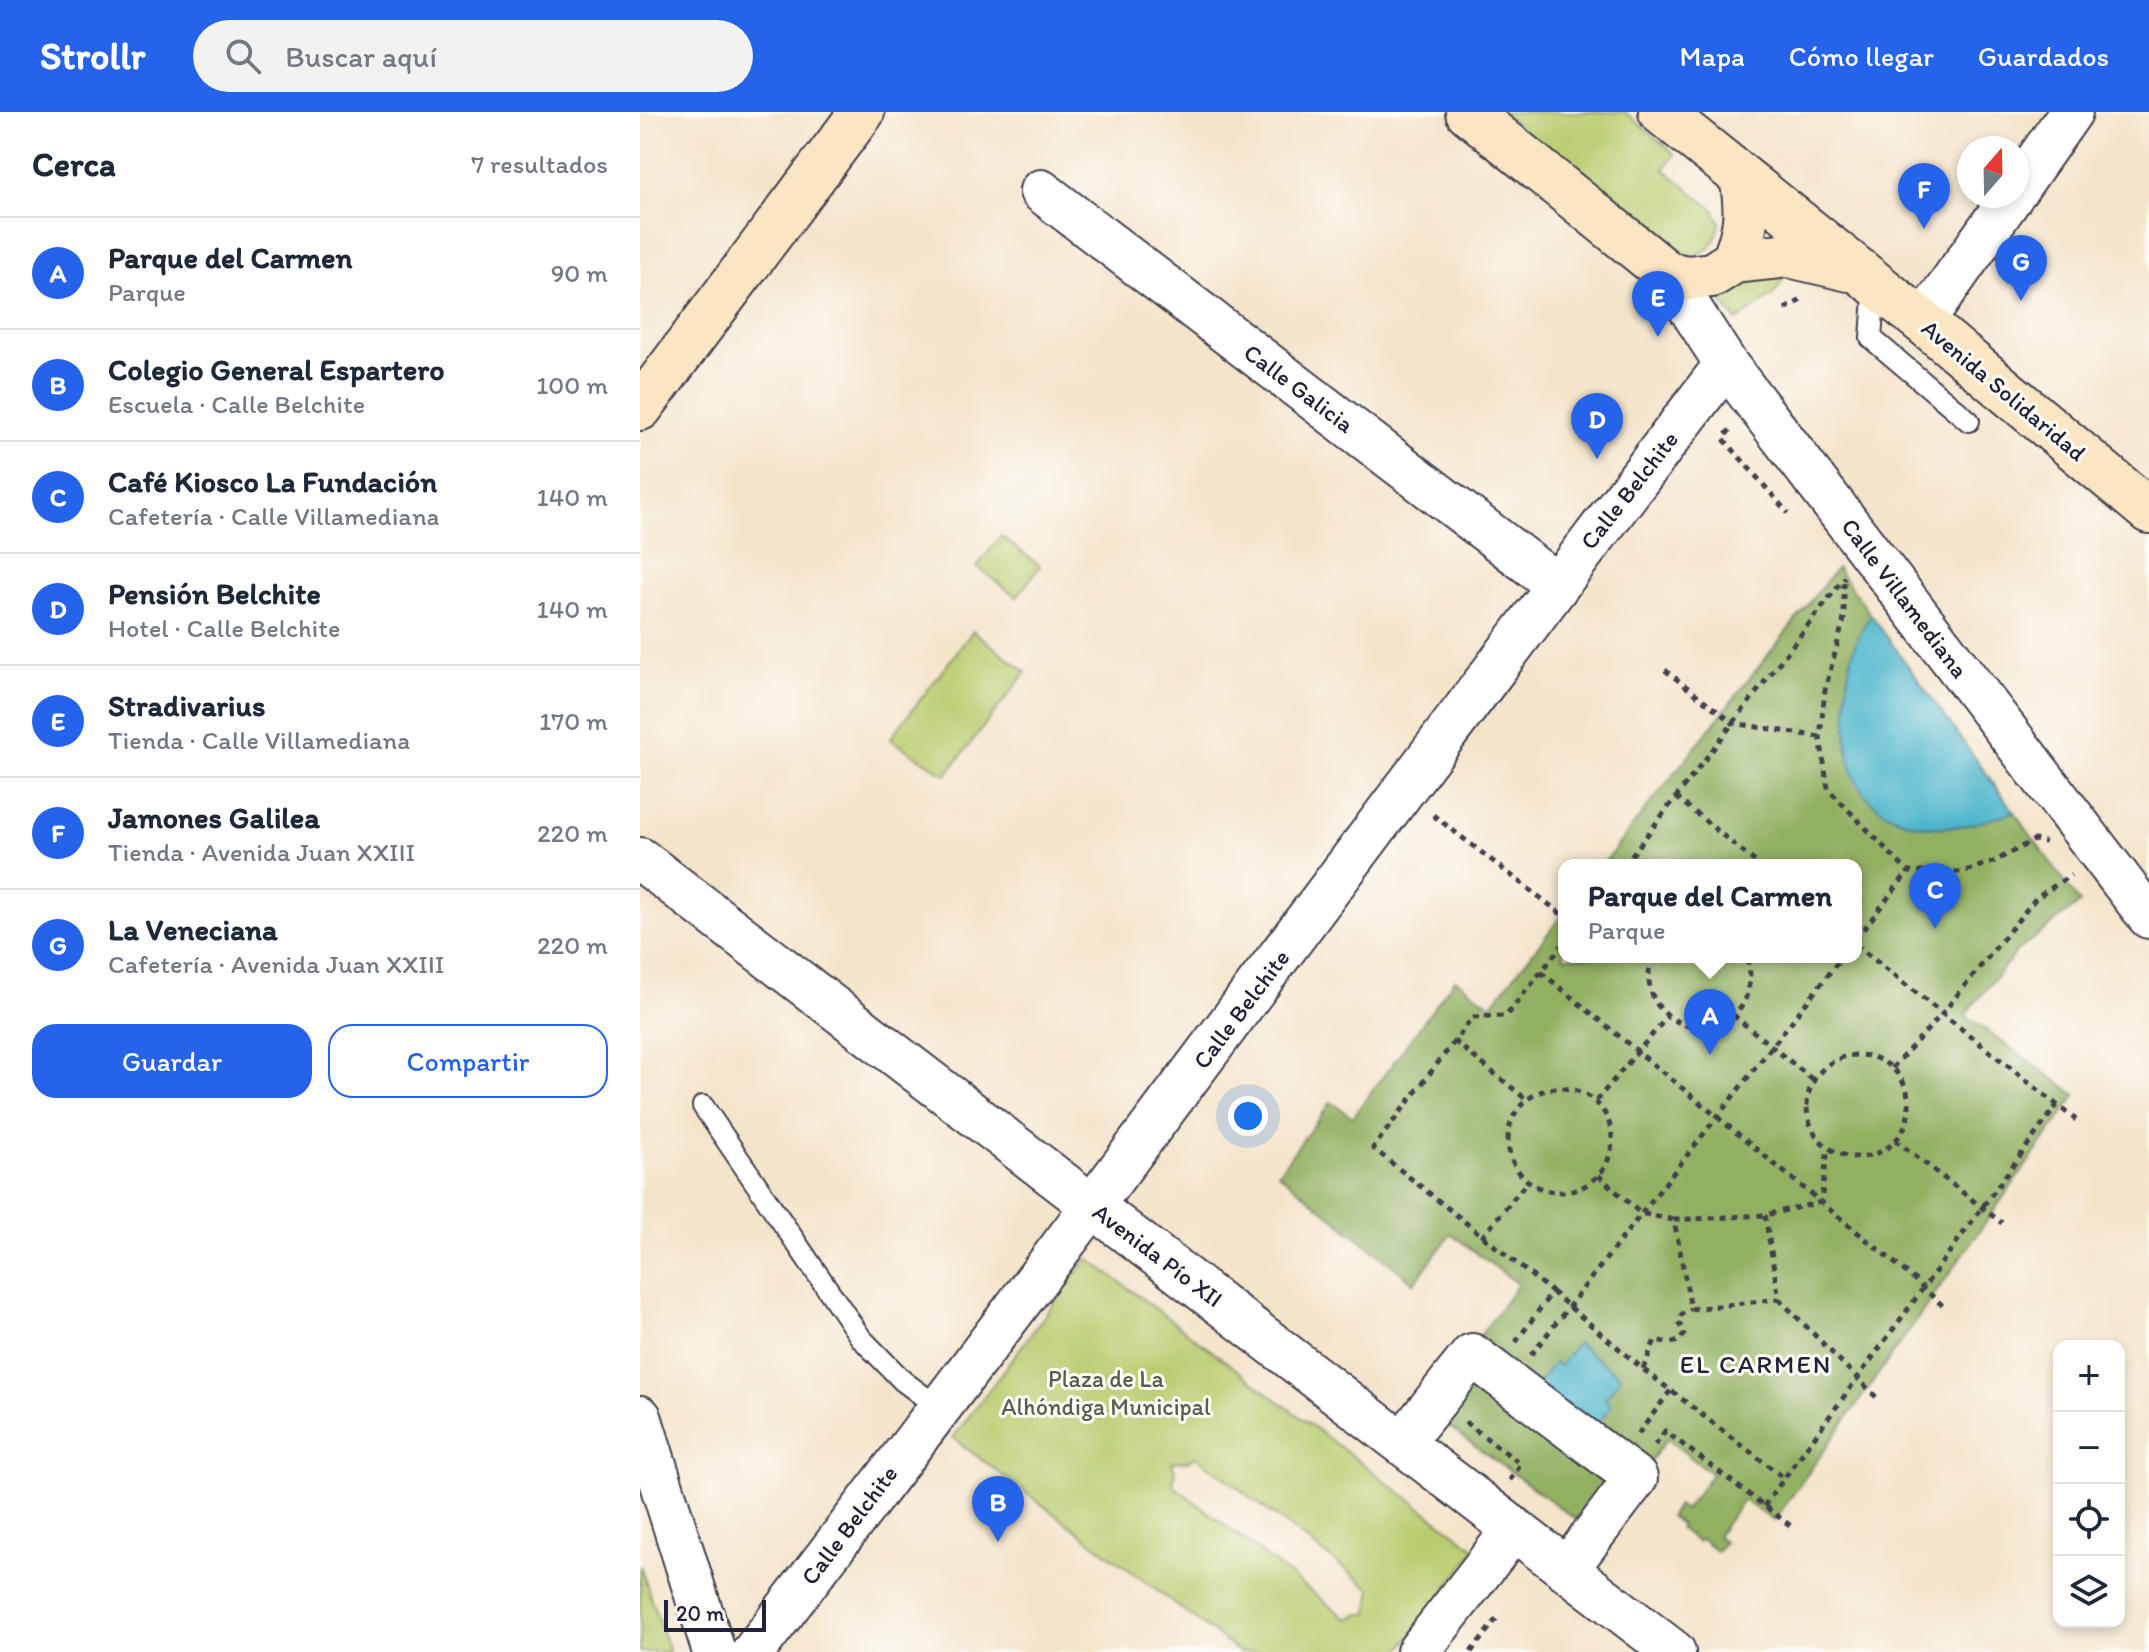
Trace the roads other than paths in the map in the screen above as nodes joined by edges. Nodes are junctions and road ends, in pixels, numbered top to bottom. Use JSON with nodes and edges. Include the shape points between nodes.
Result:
{"nodes":[{"id":1,"x":862,"y":112,"type":"edge"},
{"id":2,"x":1468,"y":112,"type":"edge"},
{"id":3,"x":1661,"y":112,"type":"edge"},
{"id":4,"x":2071,"y":112,"type":"edge"},
{"id":5,"x":2029,"y":172,"type":"edge"},
{"id":6,"x":1742,"y":177,"type":"junction"},
{"id":7,"x":1041,"y":191,"type":"dead end"},
{"id":8,"x":2004,"y":208,"type":"edge"},
{"id":9,"x":1734,"y":261,"type":"junction"},
{"id":10,"x":1668,"y":274,"type":"junction"},
{"id":11,"x":1867,"y":278,"type":"junction"},
{"id":12,"x":1923,"y":322,"type":"junction"},
{"id":13,"x":1726,"y":364,"type":"junction"},
{"id":14,"x":640,"y":408,"type":"edge"},
{"id":15,"x":1969,"y":421,"type":"dead end"},
{"id":16,"x":2149,"y":511,"type":"edge"},
{"id":17,"x":1557,"y":585,"type":"junction"},
{"id":18,"x":640,"y":859,"type":"edge"},
{"id":19,"x":2149,"y":917,"type":"edge"},
{"id":20,"x":703,"y":1106,"type":"dead end"},
{"id":21,"x":1094,"y":1205,"type":"junction"},
{"id":22,"x":938,"y":1407,"type":"junction"},
{"id":23,"x":640,"y":1417,"type":"edge"},
{"id":24,"x":1402,"y":1443,"type":"junction"},
{"id":25,"x":1501,"y":1518,"type":"junction"},
{"id":26,"x":1567,"y":1569,"type":"junction"},
{"id":27,"x":1506,"y":1572,"type":"dead end"},
{"id":28,"x":714,"y":1652,"type":"edge"},
{"id":29,"x":753,"y":1652,"type":"edge"},
{"id":30,"x":1418,"y":1652,"type":"edge"},
{"id":31,"x":1447,"y":1652,"type":"edge"},
{"id":32,"x":1674,"y":1652,"type":"edge"}],
"edges":[{"from":1,"to":14,"type":"main road"},
{"from":2,"to":10,"type":"main road"},
{"from":3,"to":6,"type":"main road","name":"Avenida Solidaridad"},
{"from":4,"to":5,"type":"street"},
{"from":6,"to":9,"type":"main road","via":[[1745,233]]},
{"from":6,"to":11,"type":"main road","name":"Avenida Solidaridad"},
{"from":7,"to":17,"type":"street","name":"Calle Galicia"},
{"from":8,"to":12,"type":"street"},
{"from":9,"to":10,"type":"main road","name":"Avenida Solidaridad","via":[[1712,275]]},
{"from":9,"to":11,"type":"main road","name":"Avenida Solidaridad","via":[[1789,255]]},
{"from":10,"to":13,"type":"street","name":"Calle Villamediana"},
{"from":11,"to":12,"type":"main road","name":"Avenida Solidaridad"},
{"from":11,"to":15,"type":"lane","via":[[1871,338]]},
{"from":12,"to":16,"type":"main road","name":"Avenida Solidaridad"},
{"from":13,"to":17,"type":"street","name":"Calle Belchite"},
{"from":13,"to":19,"type":"street","name":"Calle Villamediana"},
{"from":17,"to":21,"type":"street","name":"Calle Belchite"},
{"from":18,"to":21,"type":"street","name":"Avenida Pío XII"},
{"from":20,"to":22,"type":"lane","via":[[861,1338]]},
{"from":21,"to":22,"type":"street","name":"Calle Belchite"},
{"from":21,"to":24,"type":"street","name":"Avenida Pío XII"},
{"from":22,"to":29,"type":"street","name":"Calle Belchite"},
{"from":23,"to":28,"type":"street"},
{"from":24,"to":25,"type":"street","name":"Avenida Pío XII"},
{"from":24,"to":26,"type":"street","via":[[1472,1355],[1623,1468],[1636,1478]]},
{"from":25,"to":26,"type":"street","name":"Avenida Pío XII"},
{"from":25,"to":30,"type":"street"},
{"from":26,"to":32,"type":"street","name":"Avenida Pío XII"},
{"from":27,"to":31,"type":"street"}]}
